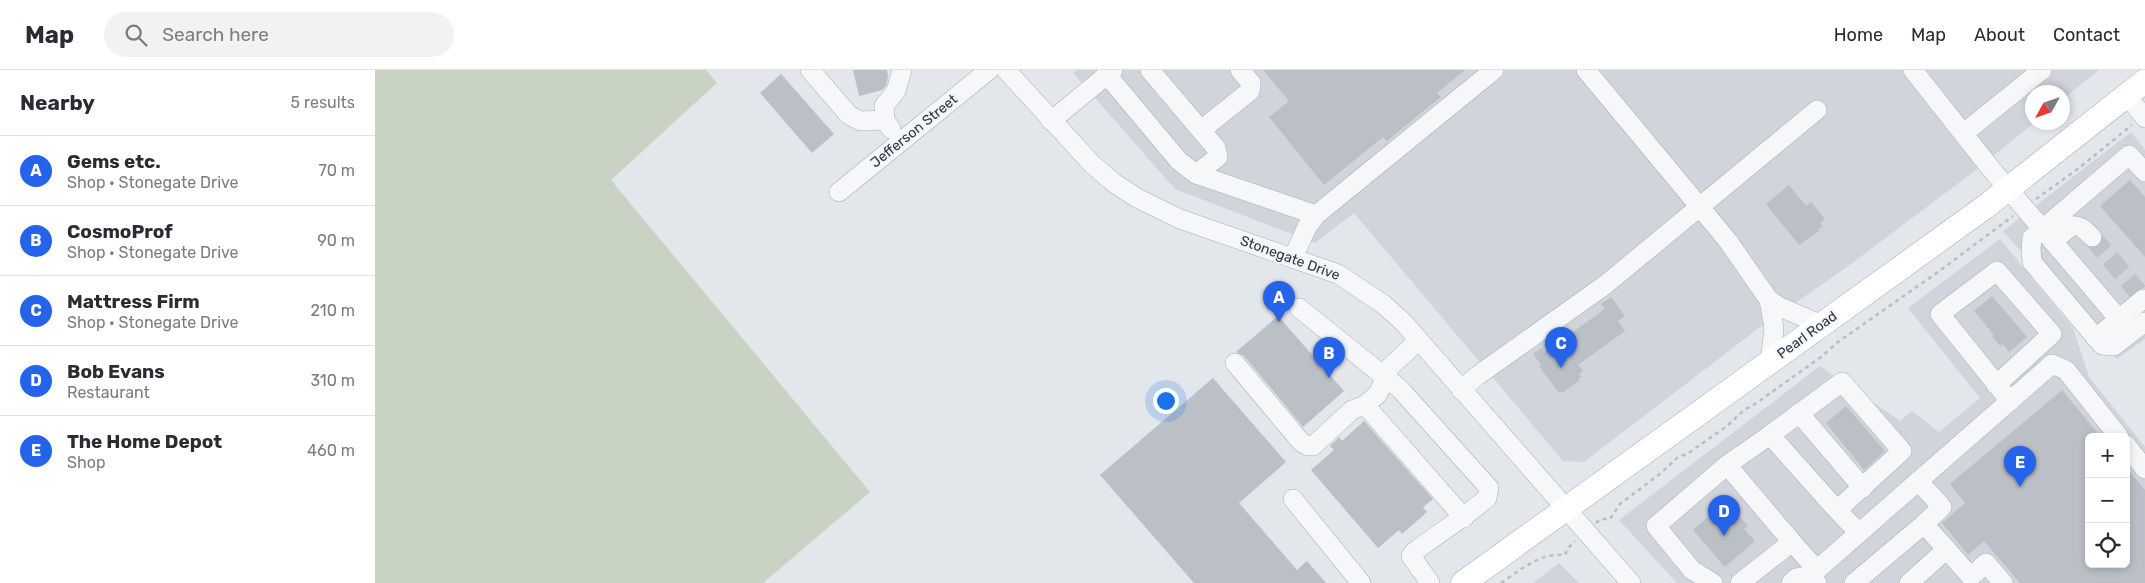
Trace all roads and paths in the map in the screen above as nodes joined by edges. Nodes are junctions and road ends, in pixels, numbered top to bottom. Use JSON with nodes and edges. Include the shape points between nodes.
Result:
{"nodes":[{"id":1,"x":810,"y":70,"type":"edge"},
{"id":2,"x":902,"y":70,"type":"edge"},
{"id":3,"x":989,"y":70,"type":"edge"},
{"id":4,"x":1006,"y":70,"type":"edge"},
{"id":5,"x":1150,"y":70,"type":"edge"},
{"id":6,"x":1240,"y":70,"type":"edge"},
{"id":7,"x":1494,"y":70,"type":"edge"},
{"id":8,"x":1586,"y":70,"type":"edge"},
{"id":9,"x":1913,"y":70,"type":"edge"},
{"id":10,"x":2042,"y":70,"type":"edge"},
{"id":11,"x":1110,"y":72,"type":"edge"},
{"id":12,"x":2145,"y":81,"type":"edge"},
{"id":13,"x":2127,"y":96,"type":"junction"},
{"id":14,"x":1817,"y":110,"type":"dead end"},
{"id":15,"x":2144,"y":117,"type":"edge"},
{"id":16,"x":885,"y":120,"type":"junction"},
{"id":17,"x":1051,"y":121,"type":"junction"},
{"id":18,"x":1201,"y":130,"type":"junction"},
{"id":19,"x":1964,"y":133,"type":"junction"},
{"id":20,"x":900,"y":142,"type":"junction"},
{"id":21,"x":2145,"y":172,"type":"edge"},
{"id":22,"x":1196,"y":174,"type":"junction"},
{"id":23,"x":2009,"y":189,"type":"junction"},
{"id":24,"x":839,"y":192,"type":"dead end"},
{"id":25,"x":1699,"y":208,"type":"junction"},
{"id":26,"x":2024,"y":208,"type":"junction"},
{"id":27,"x":1316,"y":215,"type":"junction"},
{"id":28,"x":2047,"y":235,"type":"junction"},
{"id":29,"x":2092,"y":237,"type":"tunnel mouth"},
{"id":30,"x":1293,"y":258,"type":"junction"},
{"id":31,"x":2142,"y":297,"type":"edge"},
{"id":32,"x":1769,"y":300,"type":"junction"},
{"id":33,"x":1299,"y":308,"type":"dead end"},
{"id":34,"x":2119,"y":319,"type":"junction"},
{"id":35,"x":2145,"y":322,"type":"edge"},
{"id":36,"x":1822,"y":325,"type":"junction"},
{"id":37,"x":2096,"y":338,"type":"junction"},
{"id":38,"x":1419,"y":340,"type":"junction"},
{"id":39,"x":1770,"y":362,"type":"junction"},
{"id":40,"x":1235,"y":363,"type":"dead end"},
{"id":41,"x":1385,"y":378,"type":"junction"},
{"id":42,"x":1996,"y":384,"type":"junction"},
{"id":43,"x":1461,"y":390,"type":"junction"},
{"id":44,"x":2010,"y":401,"type":"junction"},
{"id":45,"x":1365,"y":405,"type":"junction"},
{"id":46,"x":1799,"y":413,"type":"junction"},
{"id":47,"x":2116,"y":433,"type":"edge"},
{"id":48,"x":1770,"y":434,"type":"junction"},
{"id":49,"x":2130,"y":450,"type":"edge"},
{"id":50,"x":1727,"y":465,"type":"junction"},
{"id":51,"x":2145,"y":469,"type":"edge"},
{"id":52,"x":1918,"y":482,"type":"junction"},
{"id":53,"x":1863,"y":488,"type":"junction"},
{"id":54,"x":1293,"y":499,"type":"dead end"},
{"id":55,"x":1565,"y":509,"type":"junction"},
{"id":56,"x":1837,"y":510,"type":"junction"},
{"id":57,"x":1464,"y":518,"type":"junction"},
{"id":58,"x":1924,"y":524,"type":"junction"},
{"id":59,"x":1584,"y":531,"type":"junction"},
{"id":60,"x":1859,"y":533,"type":"junction"},
{"id":61,"x":1792,"y":542,"type":"junction"},
{"id":62,"x":1947,"y":550,"type":"junction"},
{"id":63,"x":1813,"y":578,"type":"edge"},
{"id":64,"x":1967,"y":580,"type":"edge"},
{"id":65,"x":1361,"y":583,"type":"edge"},
{"id":66,"x":1430,"y":583,"type":"edge"},
{"id":67,"x":1463,"y":583,"type":"edge"},
{"id":68,"x":1501,"y":583,"type":"edge"},
{"id":69,"x":1631,"y":583,"type":"edge"},
{"id":70,"x":1713,"y":583,"type":"edge"},
{"id":71,"x":1740,"y":583,"type":"edge"},
{"id":72,"x":1791,"y":583,"type":"edge"},
{"id":73,"x":1854,"y":583,"type":"edge"},
{"id":74,"x":1909,"y":583,"type":"edge"},
{"id":75,"x":2003,"y":583,"type":"edge"}],
"edges":[{"from":1,"to":16,"type":"street","via":[[849,115],[859,121]]},
{"from":2,"to":16,"type":"street","via":[[896,92],[884,106]]},
{"from":3,"to":20,"type":"street","name":"Jefferson Street"},
{"from":4,"to":17,"type":"street","name":"Stonegate Drive"},
{"from":5,"to":18,"type":"street"},
{"from":6,"to":18,"type":"street","via":[[1251,83],[1250,91]]},
{"from":7,"to":27,"type":"street"},
{"from":8,"to":25,"type":"street"},
{"from":9,"to":19,"type":"street"},
{"from":10,"to":19,"type":"street"},
{"from":11,"to":17,"type":"street"},
{"from":11,"to":22,"type":"street","via":[[1179,161]]},
{"from":12,"to":13,"type":"main road","name":"Pearl Road"},
{"from":13,"to":15,"type":"street"},
{"from":13,"to":23,"type":"main road","name":"Pearl Road"},
{"from":14,"to":25,"type":"street"},
{"from":15,"to":26,"type":"path"},
{"from":16,"to":20,"type":"street"},
{"from":17,"to":30,"type":"street","name":"Stonegate Drive","via":[[1113,183],[1137,198],[1180,219]]},
{"from":18,"to":22,"type":"street","via":[[1216,148],[1218,157]]},
{"from":19,"to":23,"type":"street"},
{"from":20,"to":24,"type":"street","name":"Jefferson Street"},
{"from":21,"to":28,"type":"street","via":[[2129,156]]},
{"from":22,"to":27,"type":"street"},
{"from":23,"to":26,"type":"street"},
{"from":23,"to":36,"type":"main road","name":"Pearl Road"},
{"from":25,"to":32,"type":"street","via":[[1728,241]]},
{"from":25,"to":43,"type":"street","via":[[1605,285]]},
{"from":26,"to":28,"type":"street"},
{"from":26,"to":59,"type":"path","via":[[1744,410],[1727,426],[1678,458],[1620,504],[1610,519],[1601,519]]},
{"from":27,"to":30,"type":"street","via":[[1304,232]]},
{"from":28,"to":29,"type":"street","via":[[2077,225]]},
{"from":28,"to":34,"type":"street"},
{"from":28,"to":37,"type":"street","via":[[2032,238],[2032,262]]},
{"from":30,"to":38,"type":"street","name":"Stonegate Drive","via":[[1338,274],[1362,288]]},
{"from":31,"to":34,"type":"street"},
{"from":32,"to":36,"type":"street"},
{"from":32,"to":39,"type":"street","via":[[1774,328]]},
{"from":33,"to":41,"type":"street"},
{"from":34,"to":37,"type":"street"},
{"from":35,"to":37,"type":"street","via":[[2114,346],[2102,345]]},
{"from":36,"to":39,"type":"main road","name":"Pearl Road"},
{"from":38,"to":41,"type":"street","via":[[1390,367]]},
{"from":38,"to":43,"type":"street","name":"Stonegate Drive"},
{"from":39,"to":55,"type":"main road","name":"Pearl Road"},
{"from":40,"to":45,"type":"street","via":[[1301,442],[1308,446],[1313,446],[1352,410]]},
{"from":41,"to":45,"type":"street","via":[[1378,394]]},
{"from":41,"to":57,"type":"street","via":[[1400,389],[1489,488],[1487,498]]},
{"from":42,"to":42,"type":"street","via":[[2052,334],[1997,271],[1939,314]]},
{"from":42,"to":44,"type":"street"},
{"from":43,"to":55,"type":"street","name":"Stonegate Drive"},
{"from":44,"to":47,"type":"street","via":[[2052,364],[2066,370]]},
{"from":44,"to":52,"type":"street"},
{"from":45,"to":57,"type":"street"},
{"from":46,"to":48,"type":"street"},
{"from":46,"to":53,"type":"street"},
{"from":46,"to":53,"type":"street","via":[[1842,382],[1902,451]]},
{"from":48,"to":50,"type":"street"},
{"from":48,"to":56,"type":"street"},
{"from":49,"to":51,"type":"street"},
{"from":50,"to":61,"type":"street"},
{"from":50,"to":70,"type":"street","via":[[1656,526],[1692,570]]},
{"from":52,"to":58,"type":"street","via":[[1942,507]]},
{"from":52,"to":60,"type":"street"},
{"from":53,"to":56,"type":"street"},
{"from":54,"to":65,"type":"street"},
{"from":55,"to":59,"type":"street","name":"Stonegate Drive"},
{"from":55,"to":67,"type":"main road","name":"Pearl Road"},
{"from":56,"to":60,"type":"street"},
{"from":57,"to":66,"type":"street","via":[[1447,527],[1411,556]]},
{"from":58,"to":62,"type":"street"},
{"from":58,"to":73,"type":"street"},
{"from":59,"to":68,"type":"path","via":[[1565,555],[1539,557]]},
{"from":59,"to":69,"type":"street","name":"Stonegate Drive"},
{"from":60,"to":63,"type":"street"},
{"from":61,"to":63,"type":"street"},
{"from":61,"to":71,"type":"street"},
{"from":62,"to":64,"type":"street"},
{"from":62,"to":74,"type":"street"},
{"from":63,"to":72,"type":"street","via":[[1796,578]]},
{"from":64,"to":75,"type":"street","via":[[1986,563]]}]}
